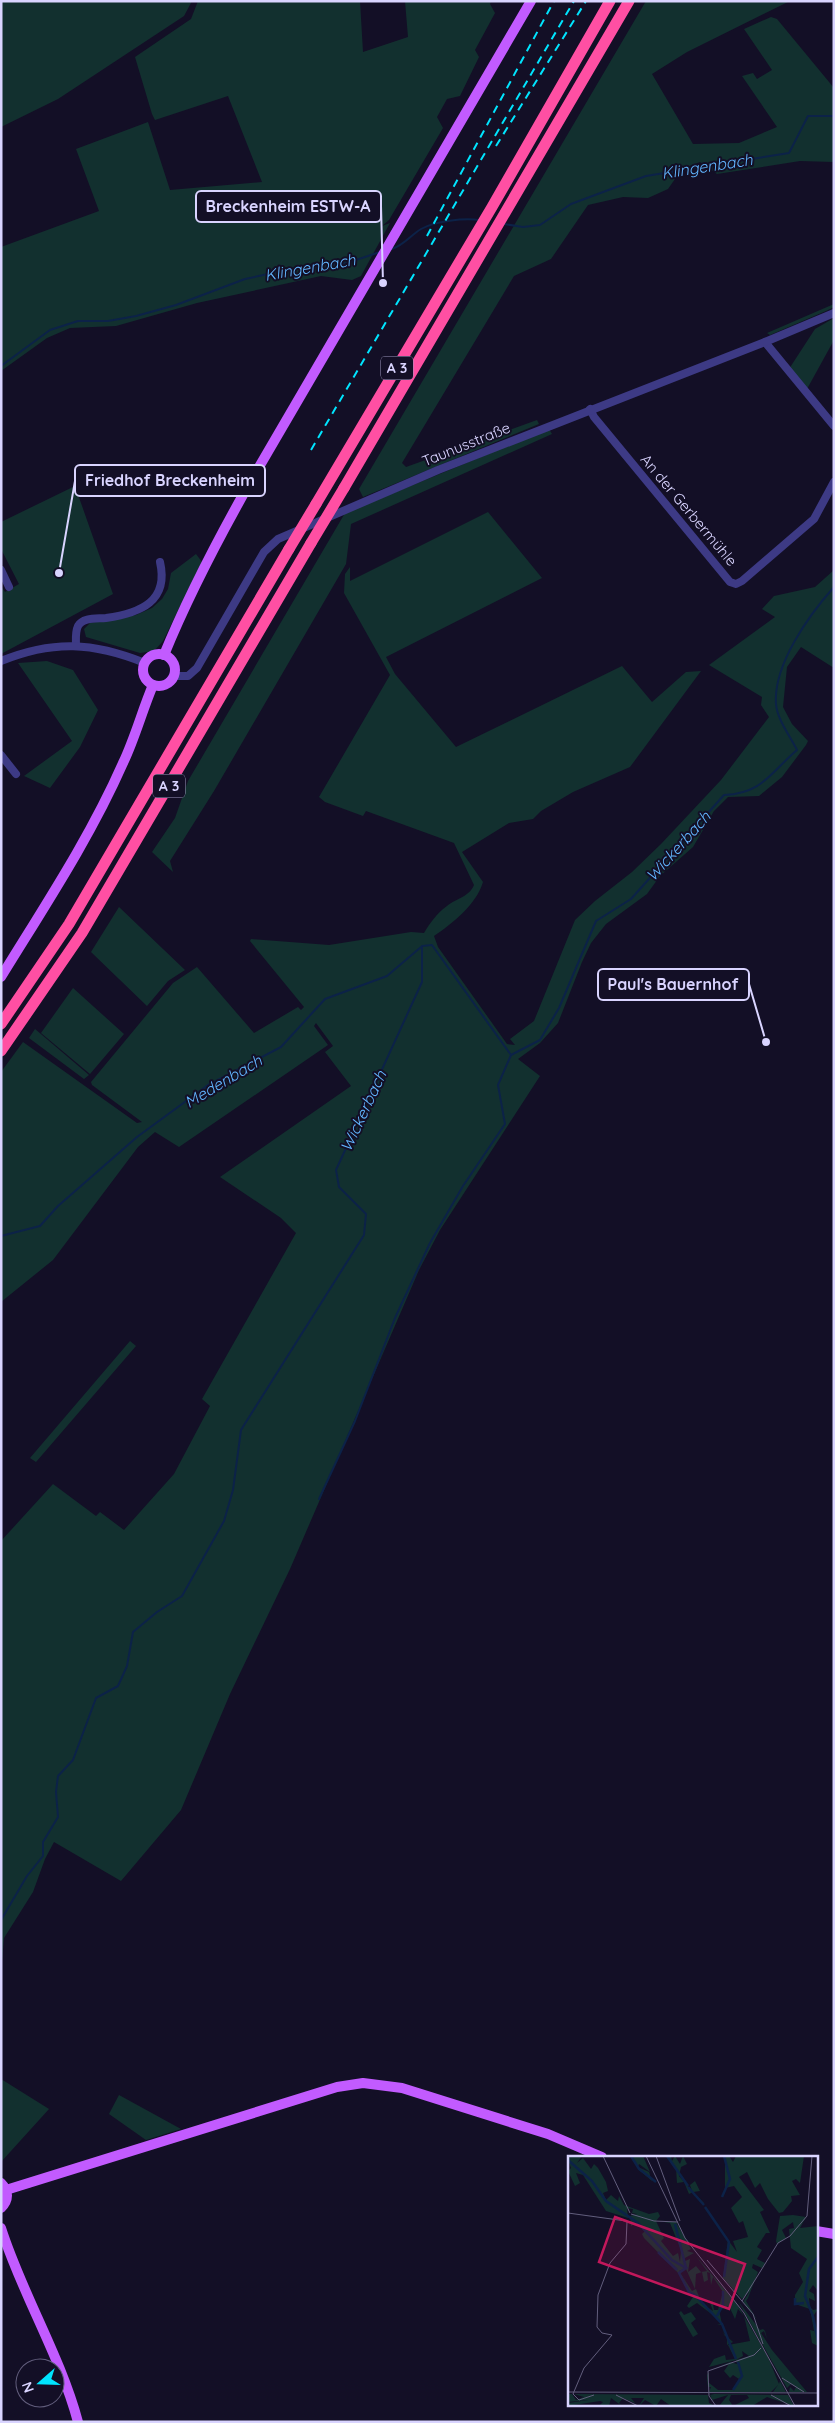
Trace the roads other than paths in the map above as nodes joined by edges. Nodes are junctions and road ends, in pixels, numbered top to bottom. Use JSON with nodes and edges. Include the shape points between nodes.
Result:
{"nodes":[{"id":1,"x":531,"y":1,"type":"edge"},
{"id":2,"x":610,"y":1,"type":"edge"},
{"id":3,"x":629,"y":1,"type":"edge"},
{"id":4,"x":834,"y":313,"type":"edge"},
{"id":5,"x":764,"y":342,"type":"junction"},
{"id":6,"x":590,"y":409,"type":"junction"},
{"id":7,"x":834,"y":426,"type":"edge"},
{"id":8,"x":834,"y":482,"type":"edge"},
{"id":9,"x":160,"y":562,"type":"dead end"},
{"id":10,"x":1,"y":570,"type":"edge"},
{"id":11,"x":10,"y":587,"type":"dead end"},
{"id":12,"x":76,"y":646,"type":"junction"},
{"id":13,"x":164,"y":655,"type":"junction"},
{"id":14,"x":1,"y":661,"type":"edge"},
{"id":15,"x":145,"y":663,"type":"junction"},
{"id":16,"x":174,"y":676,"type":"junction"},
{"id":17,"x":153,"y":685,"type":"junction"},
{"id":18,"x":1,"y":755,"type":"edge"},
{"id":19,"x":16,"y":774,"type":"dead end"},
{"id":20,"x":1,"y":977,"type":"edge"},
{"id":21,"x":4,"y":1019,"type":"edge"},
{"id":22,"x":4,"y":1047,"type":"edge"},
{"id":23,"x":600,"y":2156,"type":"edge"},
{"id":24,"x":4,"y":2187,"type":"edge"},
{"id":25,"x":1,"y":2208,"type":"edge"},
{"id":26,"x":1,"y":2228,"type":"edge"},
{"id":27,"x":818,"y":2231,"type":"edge"},
{"id":28,"x":834,"y":2234,"type":"edge"},
{"id":29,"x":78,"y":2422,"type":"edge"}],
"edges":[{"from":1,"to":13,"type":"main road","via":[[212,550]]},
{"from":2,"to":21,"type":"highway","number":"A 3","bridge":true,"via":[[74,916]]},
{"from":3,"to":22,"type":"highway","number":"A 3","bridge":true,"via":[[82,932]]},
{"from":4,"to":5,"type":"street","name":"Taunusstraße"},
{"from":5,"to":6,"type":"street","name":"Taunusstraße"},
{"from":5,"to":7,"type":"street"},
{"from":6,"to":8,"type":"street","name":"An der Gerbermühle","via":[[730,582],[736,584],[814,518]]},
{"from":6,"to":16,"type":"street","name":"Taunusstraße","via":[[371,497],[278,539],[264,552],[197,668],[188,676]]},
{"from":9,"to":12,"type":"street","via":[[163,582],[150,603],[115,616],[84,621],[78,626]]},
{"from":10,"to":11,"type":"street"},
{"from":12,"to":14,"type":"street","via":[[34,649]]},
{"from":12,"to":15,"type":"street","via":[[111,650]]},
{"from":13,"to":15,"type":"main road","via":[[153,655]]},
{"from":13,"to":16,"type":"main road","via":[[174,666]]},
{"from":15,"to":17,"type":"main road","via":[[143,673]]},
{"from":16,"to":17,"type":"main road","via":[[166,685]]},
{"from":17,"to":20,"type":"main road","via":[[107,796]]},
{"from":18,"to":19,"type":"street"},
{"from":23,"to":24,"type":"main road","via":[[539,2131],[402,2088],[363,2083],[337,2087]]},
{"from":24,"to":25,"type":"main road","via":[[7,2198]]},
{"from":26,"to":29,"type":"main road"},
{"from":27,"to":28,"type":"main road"}]}
